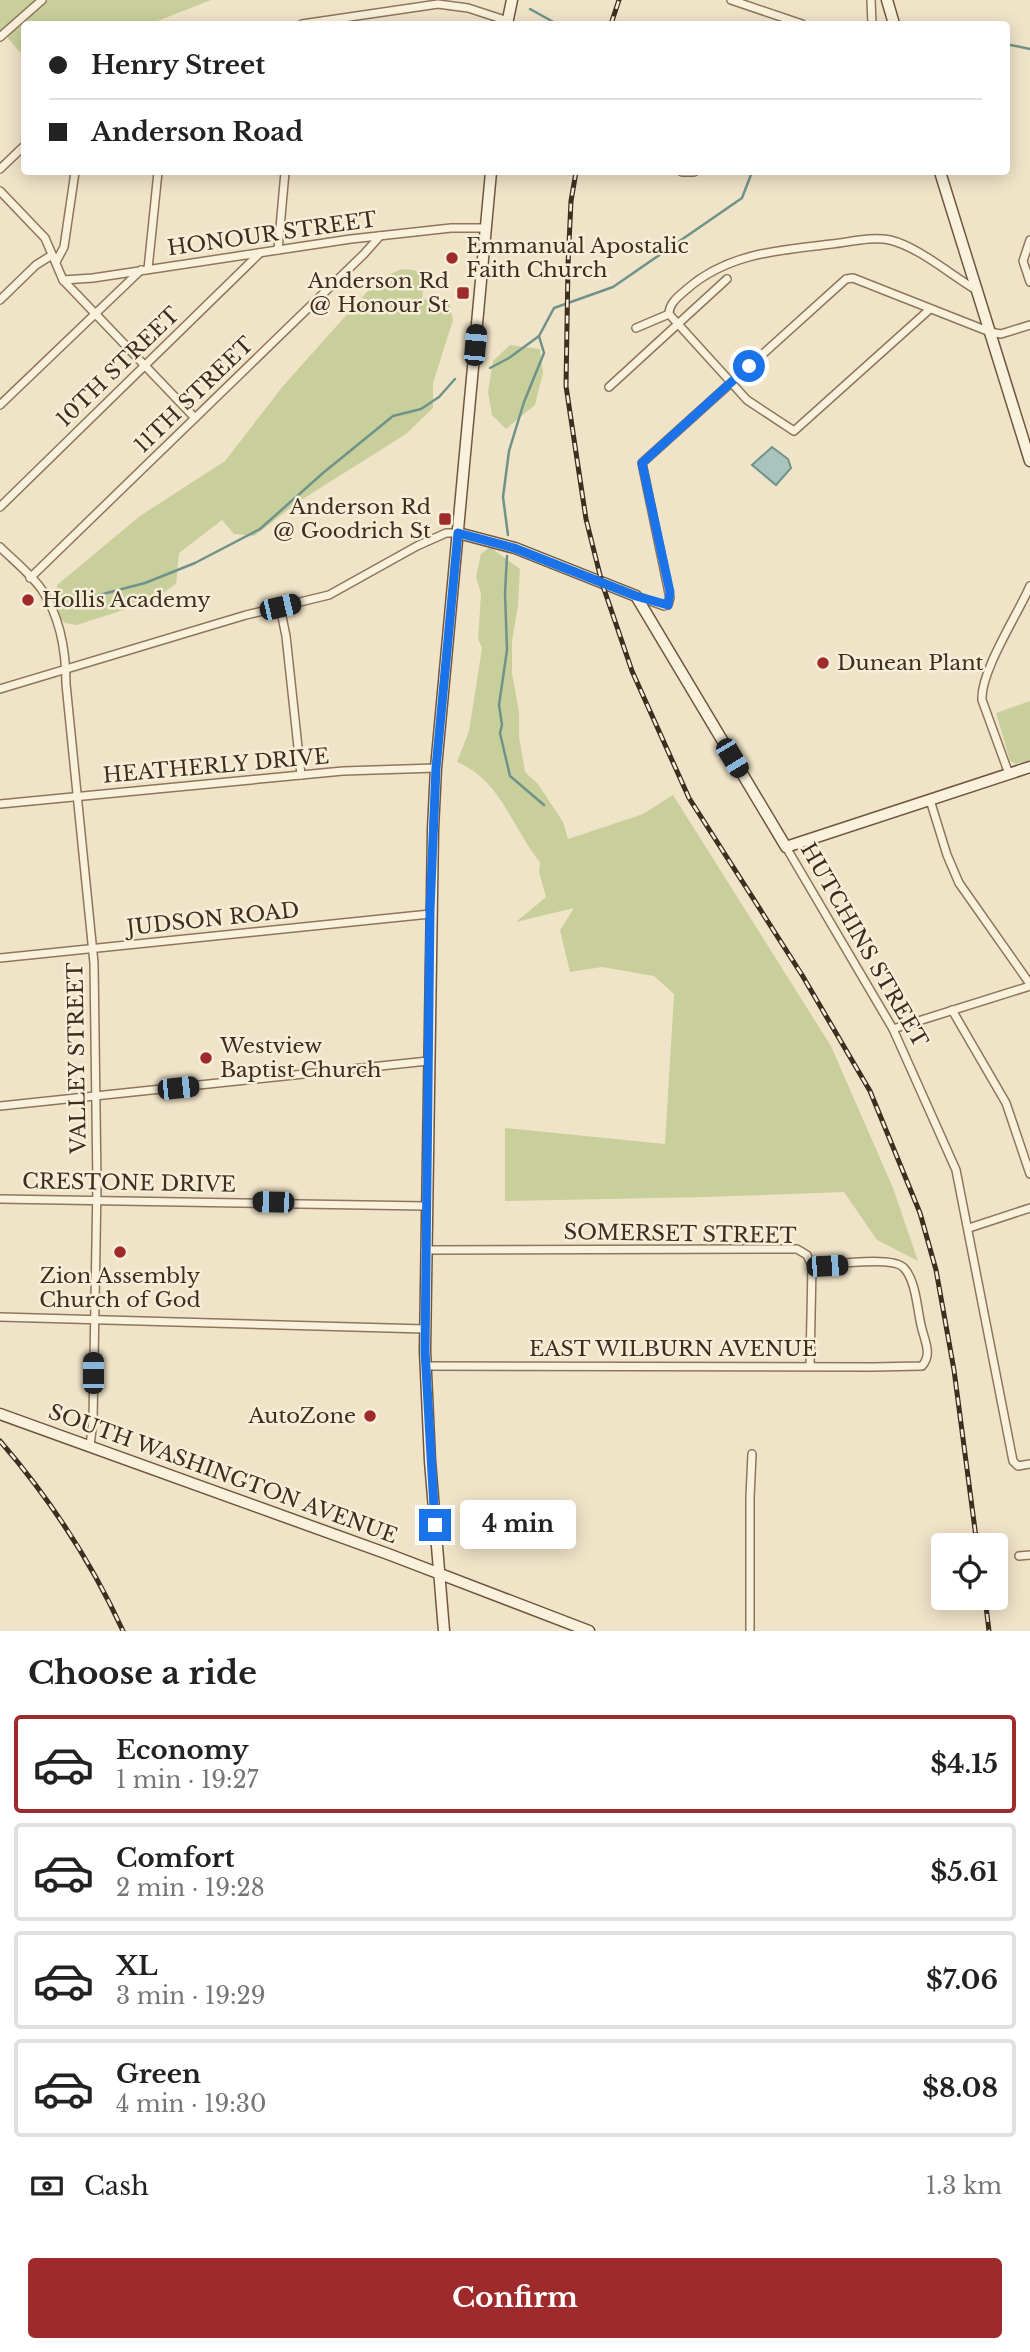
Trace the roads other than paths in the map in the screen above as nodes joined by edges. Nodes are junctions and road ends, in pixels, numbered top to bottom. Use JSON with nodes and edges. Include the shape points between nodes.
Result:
{"nodes":[{"id":1,"x":42,"y":0,"type":"edge"},
{"id":2,"x":512,"y":0,"type":"edge"},
{"id":3,"x":731,"y":0,"type":"edge"},
{"id":4,"x":871,"y":0,"type":"edge"},
{"id":5,"x":887,"y":0,"type":"edge"},
{"id":6,"x":322,"y":21,"type":"edge"},
{"id":7,"x":503,"y":21,"type":"edge"},
{"id":8,"x":508,"y":21,"type":"edge"},
{"id":9,"x":793,"y":21,"type":"edge"},
{"id":10,"x":872,"y":21,"type":"edge"},
{"id":11,"x":893,"y":21,"type":"edge"},
{"id":12,"x":0,"y":37,"type":"edge"},
{"id":13,"x":21,"y":149,"type":"edge"},
{"id":14,"x":0,"y":169,"type":"edge"},
{"id":15,"x":75,"y":175,"type":"edge"},
{"id":16,"x":158,"y":175,"type":"edge"},
{"id":17,"x":285,"y":175,"type":"edge"},
{"id":18,"x":491,"y":175,"type":"edge"},
{"id":19,"x":941,"y":175,"type":"edge"},
{"id":20,"x":0,"y":191,"type":"edge"},
{"id":21,"x":485,"y":228,"type":"junction"},
{"id":22,"x":380,"y":236,"type":"junction"},
{"id":23,"x":1030,"y":240,"type":"edge"},
{"id":24,"x":278,"y":250,"type":"junction"},
{"id":25,"x":261,"y":252,"type":"junction"},
{"id":26,"x":54,"y":258,"type":"junction"},
{"id":27,"x":145,"y":269,"type":"junction"},
{"id":28,"x":727,"y":279,"type":"dead end"},
{"id":29,"x":63,"y":280,"type":"junction"},
{"id":30,"x":1030,"y":282,"type":"edge"},
{"id":31,"x":978,"y":291,"type":"junction"},
{"id":32,"x":0,"y":300,"type":"edge"},
{"id":33,"x":930,"y":309,"type":"junction"},
{"id":34,"x":95,"y":314,"type":"junction"},
{"id":35,"x":669,"y":314,"type":"junction"},
{"id":36,"x":1030,"y":325,"type":"edge"},
{"id":37,"x":678,"y":326,"type":"junction"},
{"id":38,"x":636,"y":328,"type":"dead end"},
{"id":39,"x":990,"y":332,"type":"junction"},
{"id":40,"x":145,"y":366,"type":"junction"},
{"id":41,"x":731,"y":382,"type":"junction"},
{"id":42,"x":610,"y":387,"type":"dead end"},
{"id":43,"x":0,"y":405,"type":"edge"},
{"id":44,"x":195,"y":418,"type":"junction"},
{"id":45,"x":1030,"y":461,"type":"edge"},
{"id":46,"x":0,"y":506,"type":"edge"},
{"id":47,"x":458,"y":533,"type":"junction"},
{"id":48,"x":0,"y":547,"type":"edge"},
{"id":49,"x":30,"y":578,"type":"junction"},
{"id":50,"x":1030,"y":586,"type":"edge"},
{"id":51,"x":636,"y":596,"type":"junction"},
{"id":52,"x":280,"y":607,"type":"junction"},
{"id":53,"x":66,"y":670,"type":"junction"},
{"id":54,"x":0,"y":689,"type":"edge"},
{"id":55,"x":1030,"y":767,"type":"edge"},
{"id":56,"x":436,"y":768,"type":"junction"},
{"id":57,"x":1009,"y":774,"type":"junction"},
{"id":58,"x":301,"y":775,"type":"junction"},
{"id":59,"x":78,"y":796,"type":"junction"},
{"id":60,"x":930,"y":800,"type":"junction"},
{"id":61,"x":0,"y":804,"type":"edge"},
{"id":62,"x":786,"y":847,"type":"junction"},
{"id":63,"x":430,"y":914,"type":"junction"},
{"id":64,"x":93,"y":949,"type":"junction"},
{"id":65,"x":0,"y":958,"type":"edge"},
{"id":66,"x":1030,"y":985,"type":"edge"},
{"id":67,"x":952,"y":1010,"type":"junction"},
{"id":68,"x":893,"y":1029,"type":"junction"},
{"id":69,"x":428,"y":1061,"type":"junction"},
{"id":70,"x":95,"y":1097,"type":"junction"},
{"id":71,"x":0,"y":1106,"type":"edge"},
{"id":72,"x":1030,"y":1174,"type":"edge"},
{"id":73,"x":0,"y":1199,"type":"edge"},
{"id":74,"x":97,"y":1199,"type":"junction"},
{"id":75,"x":426,"y":1206,"type":"junction"},
{"id":76,"x":1030,"y":1208,"type":"edge"},
{"id":77,"x":969,"y":1228,"type":"junction"},
{"id":78,"x":425,"y":1250,"type":"junction"},
{"id":79,"x":812,"y":1266,"type":"junction"},
{"id":80,"x":0,"y":1317,"type":"edge"},
{"id":81,"x":94,"y":1320,"type":"junction"},
{"id":82,"x":425,"y":1329,"type":"junction"},
{"id":83,"x":425,"y":1366,"type":"junction"},
{"id":84,"x":810,"y":1366,"type":"junction"},
{"id":85,"x":922,"y":1366,"type":"joint"},
{"id":86,"x":0,"y":1414,"type":"edge"},
{"id":87,"x":90,"y":1446,"type":"junction"},
{"id":88,"x":752,"y":1454,"type":"dead end"},
{"id":89,"x":1030,"y":1464,"type":"edge"},
{"id":90,"x":1030,"y":1555,"type":"edge"},
{"id":91,"x":1019,"y":1556,"type":"dead end"},
{"id":92,"x":439,"y":1573,"type":"junction"},
{"id":93,"x":444,"y":1631,"type":"edge"},
{"id":94,"x":589,"y":1631,"type":"edge"},
{"id":95,"x":750,"y":1631,"type":"edge"}],
"edges":[{"from":1,"to":12,"type":"street"},
{"from":2,"to":8,"type":"main road"},
{"from":3,"to":9,"type":"street"},
{"from":4,"to":10,"type":"street"},
{"from":5,"to":11,"type":"main road"},
{"from":6,"to":7,"type":"street","via":[[438,4],[468,8]]},
{"from":13,"to":14,"type":"street"},
{"from":15,"to":26,"type":"street","via":[[64,247]]},
{"from":16,"to":27,"type":"street"},
{"from":17,"to":24,"type":"street"},
{"from":18,"to":21,"type":"main road"},
{"from":19,"to":31,"type":"main road"},
{"from":20,"to":26,"type":"street","via":[[45,238]]},
{"from":21,"to":22,"type":"street","name":"HONOUR STREET"},
{"from":21,"to":47,"type":"main road"},
{"from":22,"to":24,"type":"street","name":"HONOUR STREET"},
{"from":22,"to":44,"type":"street","name":"11TH STREET"},
{"from":23,"to":30,"type":"street","via":[[1023,261]]},
{"from":24,"to":25,"type":"street","name":"HONOUR STREET"},
{"from":25,"to":27,"type":"street","name":"HONOUR STREET"},
{"from":25,"to":40,"type":"street","name":"10TH STREET"},
{"from":26,"to":29,"type":"street"},
{"from":26,"to":32,"type":"street","via":[[36,265]]},
{"from":27,"to":29,"type":"street","name":"HONOUR STREET"},
{"from":27,"to":34,"type":"street"},
{"from":28,"to":37,"type":"street"},
{"from":29,"to":34,"type":"street"},
{"from":31,"to":35,"type":"street","via":[[908,247],[875,239],[733,261],[690,286],[671,305]]},
{"from":31,"to":39,"type":"main road"},
{"from":33,"to":39,"type":"street"},
{"from":33,"to":41,"type":"street","via":[[850,278]]},
{"from":33,"to":41,"type":"street","via":[[794,431],[761,411]]},
{"from":34,"to":40,"type":"street"},
{"from":34,"to":43,"type":"street"},
{"from":35,"to":37,"type":"street"},
{"from":35,"to":38,"type":"street"},
{"from":36,"to":39,"type":"street","via":[[1001,334]]},
{"from":37,"to":41,"type":"street"},
{"from":37,"to":42,"type":"street"},
{"from":39,"to":45,"type":"main road"},
{"from":40,"to":44,"type":"street"},
{"from":40,"to":46,"type":"street","name":"10TH STREET"},
{"from":41,"to":51,"type":"street","via":[[642,463],[670,598],[664,606]]},
{"from":44,"to":49,"type":"street","name":"11TH STREET"},
{"from":47,"to":51,"type":"main road","via":[[514,548]]},
{"from":47,"to":52,"type":"street","via":[[446,533],[416,546],[337,591]]},
{"from":47,"to":56,"type":"main road"},
{"from":48,"to":49,"type":"street","name":"VALLEY STREET"},
{"from":49,"to":53,"type":"street","name":"VALLEY STREET","via":[[52,610],[66,653]]},
{"from":50,"to":57,"type":"street","via":[[981,694]]},
{"from":51,"to":62,"type":"main road","name":"HUTCHINS STREET"},
{"from":52,"to":53,"type":"street"},
{"from":52,"to":58,"type":"street"},
{"from":53,"to":54,"type":"street"},
{"from":53,"to":59,"type":"street","name":"VALLEY STREET"},
{"from":55,"to":57,"type":"main road"},
{"from":56,"to":58,"type":"street","name":"HEATHERLY DRIVE"},
{"from":56,"to":63,"type":"main road"},
{"from":57,"to":60,"type":"main road"},
{"from":58,"to":59,"type":"street","name":"HEATHERLY DRIVE"},
{"from":59,"to":61,"type":"street","name":"HEATHERLY DRIVE"},
{"from":59,"to":64,"type":"street","name":"VALLEY STREET"},
{"from":60,"to":62,"type":"main road"},
{"from":60,"to":66,"type":"street","via":[[959,883]]},
{"from":62,"to":68,"type":"street","name":"HUTCHINS STREET"},
{"from":63,"to":64,"type":"street","name":"JUDSON ROAD"},
{"from":63,"to":69,"type":"main road"},
{"from":64,"to":65,"type":"street","name":"JUDSON ROAD"},
{"from":64,"to":70,"type":"street","name":"VALLEY STREET"},
{"from":66,"to":67,"type":"street"},
{"from":67,"to":68,"type":"street"},
{"from":67,"to":72,"type":"street","via":[[1006,1103]]},
{"from":68,"to":77,"type":"street","name":"HUTCHINS STREET","via":[[956,1170]]},
{"from":69,"to":70,"type":"street"},
{"from":69,"to":75,"type":"main road"},
{"from":70,"to":71,"type":"street"},
{"from":70,"to":74,"type":"street","name":"VALLEY STREET"},
{"from":73,"to":74,"type":"street","name":"CRESTONE DRIVE"},
{"from":74,"to":75,"type":"street","name":"CRESTONE DRIVE"},
{"from":74,"to":81,"type":"street","name":"VALLEY STREET"},
{"from":75,"to":78,"type":"main road"},
{"from":76,"to":77,"type":"street"},
{"from":77,"to":89,"type":"street","name":"HUTCHINS STREET","via":[[1015,1464]]},
{"from":78,"to":79,"type":"street","name":"SOMERSET STREET","via":[[797,1249],[805,1252]]},
{"from":78,"to":82,"type":"main road"},
{"from":79,"to":84,"type":"street"},
{"from":79,"to":85,"type":"street","name":"SOMERSET STREET","via":[[887,1261],[902,1266],[910,1277],[927,1350]]},
{"from":80,"to":81,"type":"street"},
{"from":81,"to":82,"type":"street"},
{"from":81,"to":87,"type":"street","name":"VALLEY STREET"},
{"from":82,"to":83,"type":"main road"},
{"from":83,"to":84,"type":"street","name":"EAST WILBURN AVENUE"},
{"from":83,"to":92,"type":"main road"},
{"from":84,"to":85,"type":"street","name":"EAST WILBURN AVENUE"},
{"from":86,"to":87,"type":"main road","name":"SOUTH WASHINGTON AVENUE"},
{"from":87,"to":92,"type":"main road","name":"SOUTH WASHINGTON AVENUE"},
{"from":88,"to":95,"type":"street"},
{"from":90,"to":91,"type":"street"},
{"from":92,"to":93,"type":"main road"},
{"from":92,"to":94,"type":"main road","name":"SOUTH WASHINGTON AVENUE"}]}
